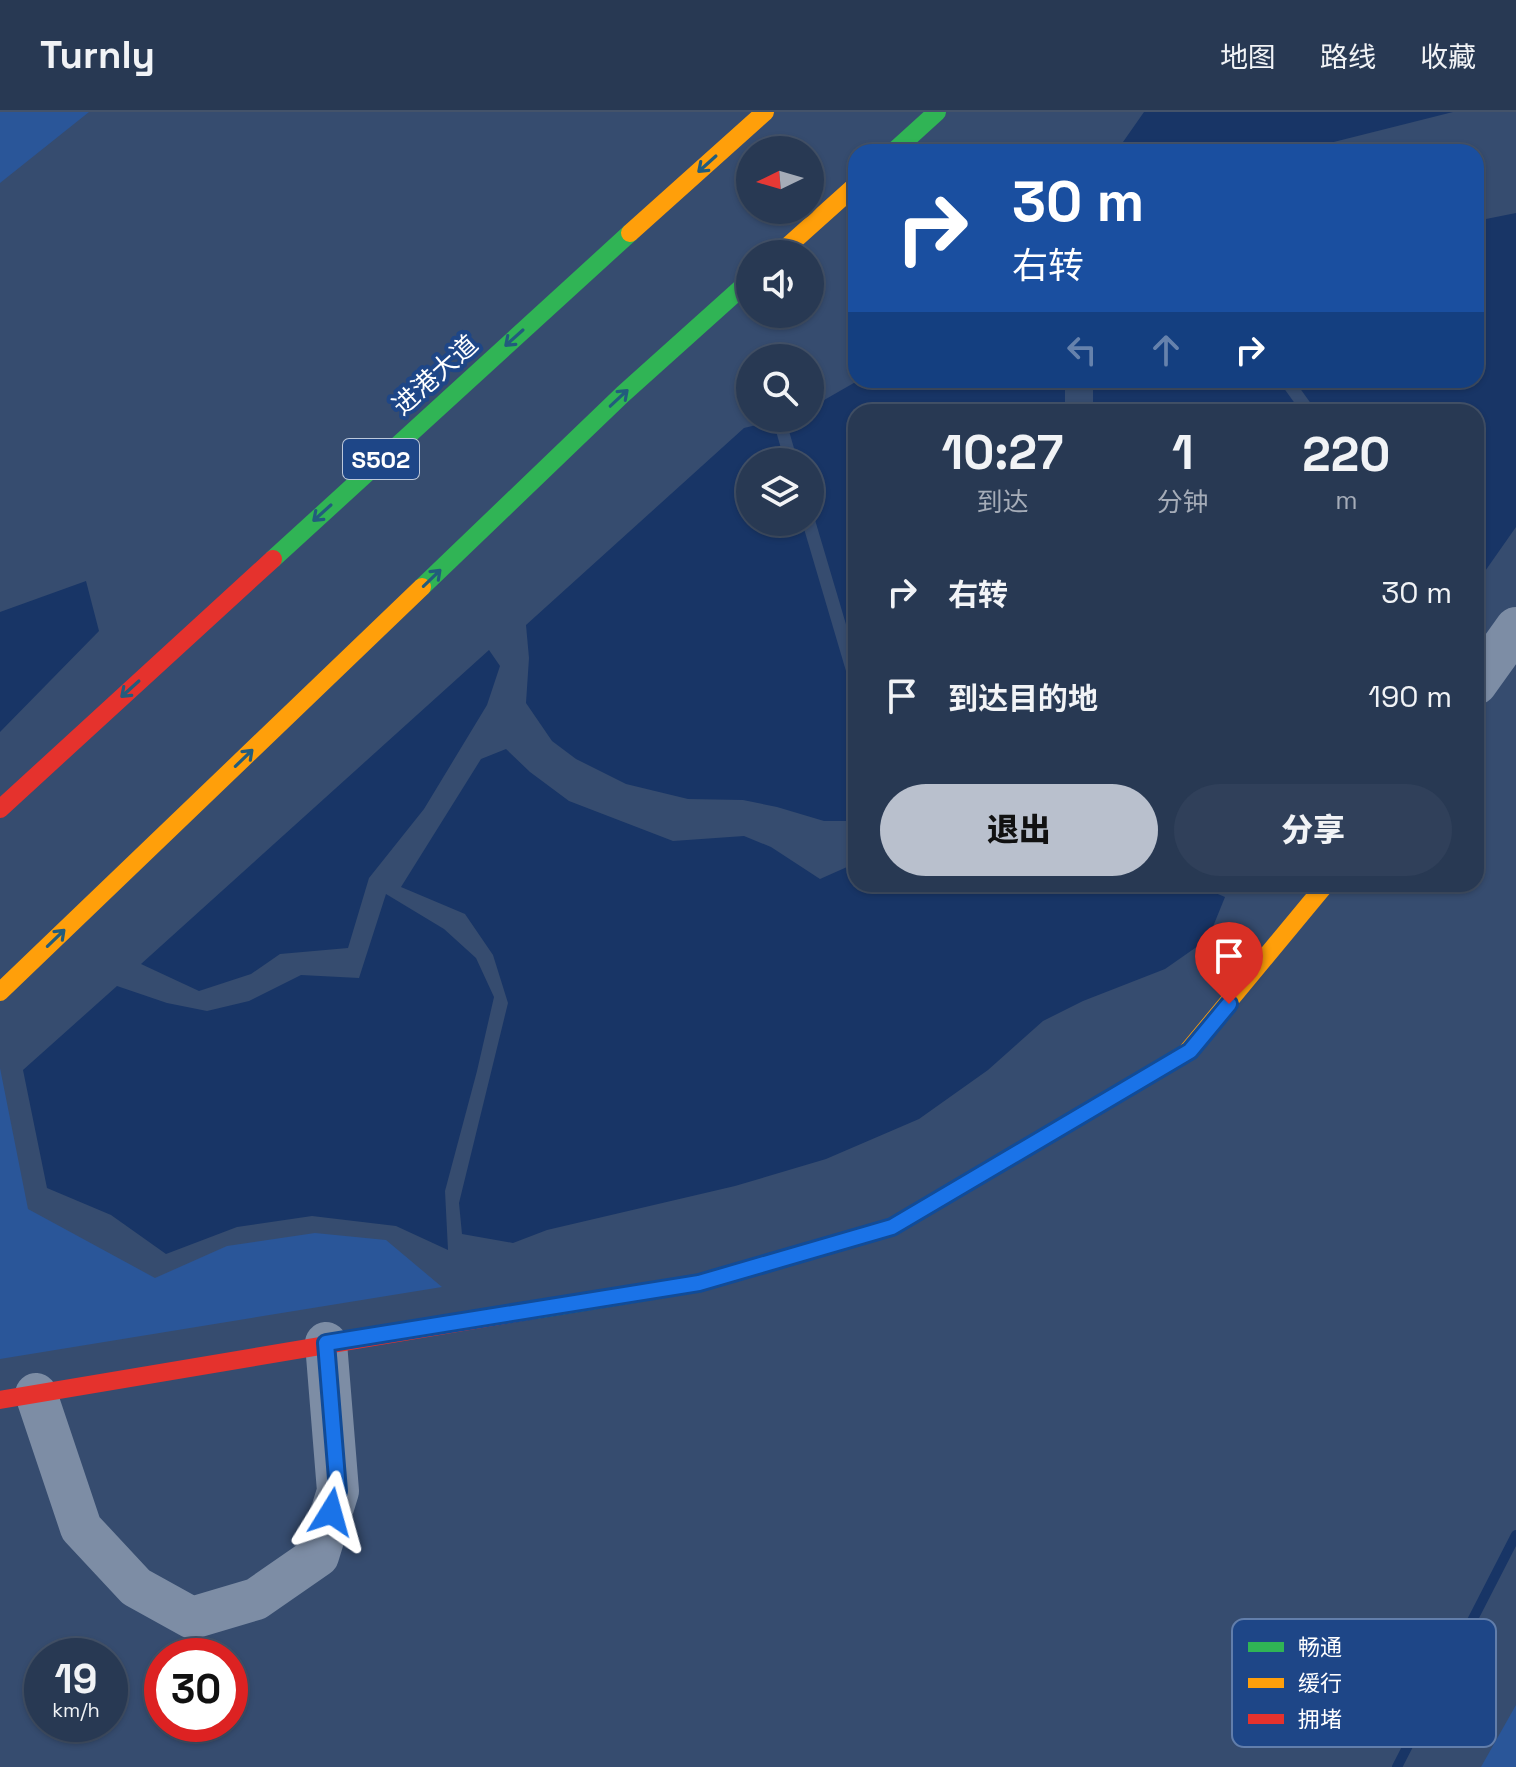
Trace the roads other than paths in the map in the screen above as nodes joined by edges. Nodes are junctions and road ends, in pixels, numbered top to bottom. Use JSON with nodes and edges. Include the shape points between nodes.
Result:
{"nodes":[{"id":1,"x":765,"y":112,"type":"edge"},
{"id":2,"x":937,"y":112,"type":"edge"},
{"id":3,"x":902,"y":144,"type":"edge"},
{"id":4,"x":848,"y":192,"type":"edge"},
{"id":5,"x":795,"y":240,"type":"edge"},
{"id":6,"x":736,"y":293,"type":"edge"},
{"id":7,"x":1516,"y":628,"type":"edge"},
{"id":8,"x":1484,"y":673,"type":"edge"},
{"id":9,"x":0,"y":809,"type":"edge"},
{"id":10,"x":1319,"y":892,"type":"edge"},
{"id":11,"x":0,"y":992,"type":"edge"},
{"id":12,"x":326,"y":1343,"type":"junction"},
{"id":13,"x":18,"y":1397,"type":"edge"}],
"edges":[{"from":1,"to":9,"type":"main road","name":"进港大道","number":"S502","one_way":true},
{"from":2,"to":3,"type":"main road"},
{"from":4,"to":5,"type":"main road"},
{"from":11,"to":6,"type":"main road","one_way":true,"via":[[623,394]]},
{"from":7,"to":8,"type":"street"},
{"from":10,"to":12,"type":"main road","via":[[1190,1051],[892,1227],[699,1283]]},
{"from":12,"to":13,"type":"main road"},
{"from":12,"to":13,"type":"street","via":[[338,1491],[318,1556],[256,1599],[192,1618],[136,1587],[81,1528]]}]}
